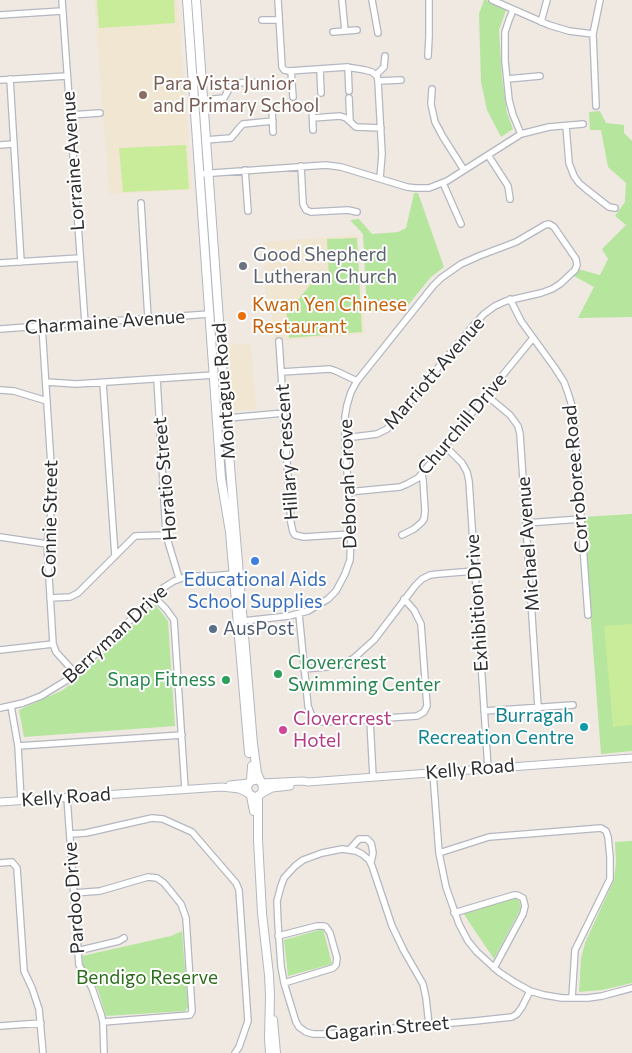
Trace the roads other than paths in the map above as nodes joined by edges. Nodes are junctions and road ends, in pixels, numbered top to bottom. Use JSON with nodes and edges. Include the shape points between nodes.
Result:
{"nodes":[{"id":1,"x":62,"y":0,"type":"edge"},
{"id":2,"x":187,"y":0,"type":"edge"},
{"id":3,"x":196,"y":0,"type":"edge"},
{"id":4,"x":278,"y":0,"type":"edge"},
{"id":5,"x":342,"y":0,"type":"edge"},
{"id":6,"x":372,"y":0,"type":"edge"},
{"id":7,"x":429,"y":0,"type":"edge"},
{"id":8,"x":492,"y":0,"type":"edge"},
{"id":9,"x":547,"y":0,"type":"edge"},
{"id":10,"x":600,"y":0,"type":"edge"},
{"id":11,"x":513,"y":10,"type":"junction"},
{"id":12,"x":62,"y":11,"type":"junction"},
{"id":13,"x":0,"y":15,"type":"edge"},
{"id":14,"x":262,"y":20,"type":"dead end"},
{"id":15,"x":279,"y":20,"type":"junction"},
{"id":16,"x":541,"y":22,"type":"junction"},
{"id":17,"x":357,"y":30,"type":"dead end"},
{"id":18,"x":345,"y":31,"type":"junction"},
{"id":19,"x":333,"y":32,"type":"dead end"},
{"id":20,"x":378,"y":32,"type":"dead end"},
{"id":21,"x":593,"y":34,"type":"junction"},
{"id":22,"x":385,"y":56,"type":"dead end"},
{"id":23,"x":428,"y":56,"type":"dead end"},
{"id":24,"x":348,"y":67,"type":"junction"},
{"id":25,"x":320,"y":68,"type":"junction"},
{"id":26,"x":292,"y":71,"type":"junction"},
{"id":27,"x":67,"y":76,"type":"junction"},
{"id":28,"x":540,"y":76,"type":"dead end"},
{"id":29,"x":377,"y":78,"type":"junction"},
{"id":30,"x":506,"y":79,"type":"junction"},
{"id":31,"x":0,"y":80,"type":"edge"},
{"id":32,"x":10,"y":80,"type":"junction"},
{"id":33,"x":401,"y":80,"type":"dead end"},
{"id":34,"x":266,"y":82,"type":"dead end"},
{"id":35,"x":432,"y":90,"type":"dead end"},
{"id":36,"x":349,"y":91,"type":"dead end"},
{"id":37,"x":321,"y":93,"type":"dead end"},
{"id":38,"x":293,"y":97,"type":"dead end"},
{"id":39,"x":349,"y":98,"type":"dead end"},
{"id":40,"x":202,"y":100,"type":"junction"},
{"id":41,"x":312,"y":106,"type":"dead end"},
{"id":42,"x":596,"y":106,"type":"dead end"},
{"id":43,"x":272,"y":109,"type":"dead end"},
{"id":44,"x":100,"y":113,"type":"dead end"},
{"id":45,"x":70,"y":115,"type":"junction"},
{"id":46,"x":313,"y":118,"type":"junction"},
{"id":47,"x":272,"y":121,"type":"junction"},
{"id":48,"x":350,"y":121,"type":"junction"},
{"id":49,"x":583,"y":124,"type":"dead end"},
{"id":50,"x":566,"y":126,"type":"junction"},
{"id":51,"x":381,"y":128,"type":"junction"},
{"id":52,"x":313,"y":130,"type":"dead end"},
{"id":53,"x":274,"y":132,"type":"dead end"},
{"id":54,"x":521,"y":134,"type":"junction"},
{"id":55,"x":205,"y":140,"type":"junction"},
{"id":56,"x":13,"y":144,"type":"junction"},
{"id":57,"x":0,"y":145,"type":"edge"},
{"id":58,"x":488,"y":155,"type":"junction"},
{"id":59,"x":301,"y":166,"type":"junction"},
{"id":60,"x":245,"y":170,"type":"junction"},
{"id":61,"x":464,"y":170,"type":"junction"},
{"id":62,"x":208,"y":173,"type":"junction"},
{"id":63,"x":199,"y":174,"type":"junction"},
{"id":64,"x":380,"y":178,"type":"junction"},
{"id":65,"x":443,"y":183,"type":"junction"},
{"id":66,"x":510,"y":199,"type":"dead end"},
{"id":67,"x":141,"y":203,"type":"dead end"},
{"id":68,"x":615,"y":208,"type":"dead end"},
{"id":69,"x":248,"y":211,"type":"dead end"},
{"id":70,"x":357,"y":212,"type":"dead end"},
{"id":71,"x":461,"y":224,"type":"dead end"},
{"id":72,"x":549,"y":224,"type":"joint"},
{"id":73,"x":80,"y":258,"type":"junction"},
{"id":74,"x":21,"y":262,"type":"junction"},
{"id":75,"x":0,"y":263,"type":"edge"},
{"id":76,"x":510,"y":299,"type":"junction"},
{"id":77,"x":210,"y":314,"type":"junction"},
{"id":78,"x":218,"y":314,"type":"junction"},
{"id":79,"x":148,"y":318,"type":"junction"},
{"id":80,"x":85,"y":323,"type":"junction"},
{"id":81,"x":42,"y":326,"type":"junction"},
{"id":82,"x":0,"y":329,"type":"edge"},
{"id":83,"x":533,"y":338,"type":"junction"},
{"id":84,"x":279,"y":341,"type":"dead end"},
{"id":85,"x":281,"y":372,"type":"junction"},
{"id":86,"x":214,"y":375,"type":"junction"},
{"id":87,"x":157,"y":379,"type":"junction"},
{"id":88,"x":357,"y":381,"type":"junction"},
{"id":89,"x":46,"y":382,"type":"junction"},
{"id":90,"x":103,"y":383,"type":"junction"},
{"id":91,"x":0,"y":390,"type":"edge"},
{"id":92,"x":486,"y":395,"type":"junction"},
{"id":93,"x":47,"y":401,"type":"junction"},
{"id":94,"x":284,"y":413,"type":"junction"},
{"id":95,"x":226,"y":418,"type":"junction"},
{"id":96,"x":217,"y":419,"type":"junction"},
{"id":97,"x":345,"y":438,"type":"junction"},
{"id":98,"x":446,"y":446,"type":"junction"},
{"id":99,"x":422,"y":474,"type":"junction"},
{"id":100,"x":348,"y":492,"type":"junction"},
{"id":101,"x":581,"y":519,"type":"junction"},
{"id":102,"x":526,"y":523,"type":"junction"},
{"id":103,"x":351,"y":534,"type":"junction"},
{"id":104,"x":166,"y":535,"type":"junction"},
{"id":105,"x":402,"y":535,"type":"dead end"},
{"id":106,"x":0,"y":537,"type":"edge"},
{"id":107,"x":47,"y":544,"type":"junction"},
{"id":108,"x":114,"y":556,"type":"junction"},
{"id":109,"x":474,"y":571,"type":"junction"},
{"id":110,"x":236,"y":574,"type":"junction"},
{"id":111,"x":179,"y":578,"type":"junction"},
{"id":112,"x":154,"y":597,"type":"junction"},
{"id":113,"x":50,"y":598,"type":"junction"},
{"id":114,"x":404,"y":599,"type":"junction"},
{"id":115,"x":299,"y":614,"type":"junction"},
{"id":116,"x":588,"y":615,"type":"dead end"},
{"id":117,"x":240,"y":621,"type":"junction"},
{"id":118,"x":53,"y":644,"type":"junction"},
{"id":119,"x":0,"y":650,"type":"edge"},
{"id":120,"x":304,"y":669,"type":"junction"},
{"id":121,"x":76,"y":674,"type":"junction"},
{"id":122,"x":573,"y":705,"type":"dead end"},
{"id":123,"x":11,"y":706,"type":"junction"},
{"id":124,"x":538,"y":707,"type":"junction"},
{"id":125,"x":0,"y":708,"type":"edge"},
{"id":126,"x":484,"y":711,"type":"junction"},
{"id":127,"x":370,"y":720,"type":"junction"},
{"id":128,"x":182,"y":735,"type":"junction"},
{"id":129,"x":18,"y":746,"type":"junction"},
{"id":130,"x":632,"y":758,"type":"edge"},
{"id":131,"x":488,"y":768,"type":"junction"},
{"id":132,"x":433,"y":772,"type":"junction"},
{"id":133,"x":373,"y":777,"type":"junction"},
{"id":134,"x":250,"y":782,"type":"junction"},
{"id":135,"x":261,"y":782,"type":"junction"},
{"id":136,"x":308,"y":782,"type":"junction"},
{"id":137,"x":222,"y":787,"type":"junction"},
{"id":138,"x":186,"y":789,"type":"junction"},
{"id":139,"x":255,"y":794,"type":"junction"},
{"id":140,"x":68,"y":797,"type":"junction"},
{"id":141,"x":22,"y":800,"type":"junction"},
{"id":142,"x":0,"y":802,"type":"edge"},
{"id":143,"x":70,"y":834,"type":"junction"},
{"id":144,"x":350,"y":849,"type":"junction"},
{"id":145,"x":439,"y":854,"type":"junction"},
{"id":146,"x":370,"y":862,"type":"junction"},
{"id":147,"x":0,"y":863,"type":"edge"},
{"id":148,"x":74,"y":893,"type":"junction"},
{"id":149,"x":454,"y":913,"type":"junction"},
{"id":150,"x":278,"y":936,"type":"junction"},
{"id":151,"x":124,"y":938,"type":"dead end"},
{"id":152,"x":77,"y":951,"type":"junction"},
{"id":153,"x":494,"y":968,"type":"junction"},
{"id":154,"x":284,"y":983,"type":"junction"},
{"id":155,"x":632,"y":988,"type":"edge"},
{"id":156,"x":530,"y":991,"type":"junction"},
{"id":157,"x":270,"y":996,"type":"junction"},
{"id":158,"x":572,"y":998,"type":"junction"},
{"id":159,"x":103,"y":1022,"type":"junction"},
{"id":160,"x":41,"y":1023,"type":"junction"},
{"id":161,"x":429,"y":1025,"type":"junction"},
{"id":162,"x":0,"y":1026,"type":"edge"},
{"id":163,"x":43,"y":1053,"type":"edge"},
{"id":164,"x":104,"y":1053,"type":"edge"},
{"id":165,"x":235,"y":1053,"type":"edge"},
{"id":166,"x":270,"y":1053,"type":"edge"},
{"id":167,"x":276,"y":1053,"type":"edge"}],
"edges":[{"from":1,"to":12,"type":"street","name":"Lorraine Avenue"},
{"from":2,"to":63,"type":"main road","name":"Montague Road"},
{"from":3,"to":40,"type":"main road","name":"Montague Road"},
{"from":4,"to":15,"type":"street"},
{"from":5,"to":18,"type":"street"},
{"from":6,"to":20,"type":"street"},
{"from":7,"to":23,"type":"street"},
{"from":8,"to":11,"type":"street"},
{"from":9,"to":16,"type":"street"},
{"from":10,"to":21,"type":"street"},
{"from":11,"to":16,"type":"street"},
{"from":11,"to":30,"type":"street","via":[[505,32]]},
{"from":12,"to":13,"type":"street"},
{"from":12,"to":27,"type":"street","name":"Lorraine Avenue"},
{"from":14,"to":15,"type":"street"},
{"from":15,"to":26,"type":"street","via":[[283,69]]},
{"from":16,"to":21,"type":"street"},
{"from":17,"to":18,"type":"street"},
{"from":18,"to":19,"type":"street"},
{"from":21,"to":42,"type":"street"},
{"from":22,"to":29,"type":"street","via":[[384,67]]},
{"from":24,"to":25,"type":"street"},
{"from":24,"to":29,"type":"street","via":[[365,70]]},
{"from":24,"to":36,"type":"street"},
{"from":25,"to":26,"type":"street"},
{"from":25,"to":37,"type":"street"},
{"from":26,"to":38,"type":"street"},
{"from":27,"to":32,"type":"street"},
{"from":27,"to":45,"type":"street","name":"Lorraine Avenue"},
{"from":28,"to":30,"type":"street"},
{"from":29,"to":33,"type":"street"},
{"from":29,"to":51,"type":"street"},
{"from":30,"to":54,"type":"street","via":[[510,106]]},
{"from":31,"to":32,"type":"street"},
{"from":32,"to":56,"type":"street"},
{"from":34,"to":40,"type":"street","via":[[236,83],[224,98]]},
{"from":35,"to":61,"type":"street","via":[[436,122]]},
{"from":39,"to":48,"type":"street"},
{"from":40,"to":55,"type":"main road","name":"Montague Road"},
{"from":41,"to":46,"type":"street"},
{"from":43,"to":47,"type":"street"},
{"from":44,"to":45,"type":"street"},
{"from":45,"to":73,"type":"street","name":"Lorraine Avenue"},
{"from":46,"to":48,"type":"street","via":[[340,116]]},
{"from":46,"to":52,"type":"street"},
{"from":47,"to":53,"type":"street"},
{"from":47,"to":55,"type":"street","via":[[243,124],[231,138]]},
{"from":48,"to":51,"type":"street","via":[[358,128]]},
{"from":49,"to":50,"type":"street"},
{"from":50,"to":54,"type":"street"},
{"from":50,"to":68,"type":"street","via":[[569,162],[574,176],[586,189]]},
{"from":51,"to":64,"type":"street"},
{"from":54,"to":58,"type":"street"},
{"from":55,"to":62,"type":"main road","name":"Montague Road"},
{"from":56,"to":57,"type":"street"},
{"from":56,"to":74,"type":"street"},
{"from":58,"to":61,"type":"street"},
{"from":58,"to":66,"type":"street","via":[[508,186]]},
{"from":59,"to":60,"type":"street"},
{"from":59,"to":64,"type":"street","via":[[336,166]]},
{"from":59,"to":70,"type":"street","via":[[306,210]]},
{"from":60,"to":62,"type":"street"},
{"from":60,"to":69,"type":"street"},
{"from":61,"to":65,"type":"street"},
{"from":62,"to":63,"type":"street"},
{"from":62,"to":78,"type":"main road","name":"Montague Road"},
{"from":63,"to":77,"type":"main road","name":"Montague Road"},
{"from":64,"to":65,"type":"street","via":[[415,188]]},
{"from":65,"to":71,"type":"street"},
{"from":67,"to":79,"type":"street"},
{"from":72,"to":76,"type":"street","name":"Marriott Avenue","via":[[557,230],[576,259],[577,267],[552,289]]},
{"from":72,"to":88,"type":"street","name":"Deborah Grove","via":[[516,242],[461,264],[441,278]]},
{"from":73,"to":74,"type":"street"},
{"from":73,"to":80,"type":"street","name":"Lorraine Avenue"},
{"from":74,"to":75,"type":"street"},
{"from":76,"to":83,"type":"street","name":"Corroboree Road"},
{"from":76,"to":97,"type":"street","name":"Marriott Avenue","via":[[490,309],[476,322],[387,430]]},
{"from":77,"to":78,"type":"main road"},
{"from":77,"to":79,"type":"street","name":"Charmaine Avenue"},
{"from":77,"to":86,"type":"main road","name":"Montague Road"},
{"from":78,"to":95,"type":"main road","name":"Montague Road"},
{"from":79,"to":80,"type":"street","name":"Charmaine Avenue"},
{"from":80,"to":81,"type":"street","name":"Charmaine Avenue"},
{"from":81,"to":82,"type":"street","name":"Charmaine Avenue"},
{"from":81,"to":89,"type":"street","name":"Connie Street"},
{"from":83,"to":92,"type":"street","name":"Churchill Drive"},
{"from":83,"to":101,"type":"street","name":"Corroboree Road","via":[[564,382],[570,400]]},
{"from":84,"to":85,"type":"street","name":"Hillary Crescent"},
{"from":85,"to":88,"type":"street","via":[[330,369]]},
{"from":85,"to":94,"type":"street","name":"Hillary Crescent"},
{"from":86,"to":87,"type":"street"},
{"from":86,"to":96,"type":"main road","name":"Montague Road"},
{"from":87,"to":90,"type":"street"},
{"from":87,"to":104,"type":"street","name":"Horatio Street"},
{"from":88,"to":97,"type":"street","name":"Deborah Grove","via":[[347,405]]},
{"from":89,"to":90,"type":"street"},
{"from":89,"to":93,"type":"street","name":"Connie Street"},
{"from":90,"to":108,"type":"street"},
{"from":91,"to":93,"type":"street"},
{"from":92,"to":98,"type":"street","name":"Churchill Drive"},
{"from":92,"to":102,"type":"street","name":"Michael Avenue","via":[[510,415],[519,430]]},
{"from":93,"to":107,"type":"street","name":"Connie Street","via":[[53,499]]},
{"from":94,"to":95,"type":"street"},
{"from":94,"to":103,"type":"street","name":"Hillary Crescent","via":[[294,534],[304,537]]},
{"from":95,"to":96,"type":"street"},
{"from":95,"to":110,"type":"main road","name":"Montague Road"},
{"from":96,"to":110,"type":"main road","name":"Montague Road","via":[[221,478]]},
{"from":97,"to":100,"type":"street","name":"Deborah Grove"},
{"from":98,"to":99,"type":"street","name":"Churchill Drive"},
{"from":98,"to":109,"type":"street","name":"Exhibition Drive","via":[[462,463],[468,477]]},
{"from":99,"to":100,"type":"street","name":"Churchill Drive","via":[[400,487]]},
{"from":99,"to":105,"type":"street","via":[[424,519]]},
{"from":100,"to":103,"type":"street","name":"Deborah Grove"},
{"from":101,"to":102,"type":"street"},
{"from":101,"to":116,"type":"street","name":"Corroboree Road"},
{"from":102,"to":124,"type":"street","name":"Michael Avenue"},
{"from":103,"to":115,"type":"street","name":"Deborah Grove","via":[[350,560],[339,586],[321,605]]},
{"from":104,"to":108,"type":"street","via":[[135,536]]},
{"from":104,"to":111,"type":"street","name":"Horatio Street"},
{"from":106,"to":107,"type":"street"},
{"from":107,"to":113,"type":"street","name":"Connie Street"},
{"from":108,"to":113,"type":"street","via":[[75,595]]},
{"from":109,"to":114,"type":"street","via":[[430,575],[418,582]]},
{"from":109,"to":126,"type":"street","name":"Exhibition Drive"},
{"from":110,"to":111,"type":"street","name":"Berryman Drive"},
{"from":110,"to":117,"type":"main road","name":"Montague Road"},
{"from":111,"to":112,"type":"street","name":"Berryman Drive"},
{"from":112,"to":121,"type":"street","name":"Berryman Drive"},
{"from":112,"to":128,"type":"street","via":[[174,620]]},
{"from":113,"to":118,"type":"street","name":"Connie Street"},
{"from":114,"to":120,"type":"street","via":[[374,640],[351,660],[337,666]]},
{"from":114,"to":127,"type":"street","via":[[421,624],[427,706],[417,716]]},
{"from":115,"to":117,"type":"street","name":"Deborah Grove"},
{"from":115,"to":120,"type":"street"},
{"from":117,"to":134,"type":"main road","name":"Montague Road","via":[[246,728],[252,770]]},
{"from":117,"to":135,"type":"main road","name":"Montague Road","via":[[254,759]]},
{"from":118,"to":119,"type":"street"},
{"from":118,"to":121,"type":"street"},
{"from":120,"to":127,"type":"street","via":[[308,706],[315,719],[321,722]]},
{"from":121,"to":123,"type":"street","name":"Berryman Drive","via":[[41,696]]},
{"from":122,"to":124,"type":"street"},
{"from":123,"to":125,"type":"street","name":"Berryman Drive"},
{"from":123,"to":129,"type":"street"},
{"from":124,"to":126,"type":"street"},
{"from":126,"to":131,"type":"street","name":"Exhibition Drive"},
{"from":127,"to":133,"type":"street"},
{"from":128,"to":129,"type":"street"},
{"from":128,"to":138,"type":"street"},
{"from":129,"to":141,"type":"street"},
{"from":130,"to":131,"type":"street","name":"Kelly Road"},
{"from":131,"to":132,"type":"street","name":"Kelly Road"},
{"from":132,"to":133,"type":"street","name":"Kelly Road"},
{"from":132,"to":145,"type":"street"},
{"from":133,"to":136,"type":"street","name":"Kelly Road"},
{"from":134,"to":135,"type":"main road"},
{"from":134,"to":137,"type":"street","name":"Kelly Road"},
{"from":134,"to":139,"type":"main road","name":"Montague Road","via":[[247,786]]},
{"from":135,"to":136,"type":"street","name":"Kelly Road"},
{"from":135,"to":139,"type":"main road","name":"Montague Road","via":[[264,789]]},
{"from":136,"to":139,"type":"street","name":"Kelly Road"},
{"from":137,"to":138,"type":"street","name":"Kelly Road"},
{"from":137,"to":139,"type":"street","name":"Kelly Road"},
{"from":138,"to":140,"type":"street","name":"Kelly Road"},
{"from":139,"to":157,"type":"main road"},
{"from":140,"to":141,"type":"street","name":"Kelly Road"},
{"from":140,"to":143,"type":"street","name":"Pardoo Drive"},
{"from":141,"to":142,"type":"street","name":"Kelly Road"},
{"from":143,"to":148,"type":"street","name":"Pardoo Drive"},
{"from":143,"to":165,"type":"street","via":[[152,818],[163,819],[192,832],[236,883],[248,1021]]},
{"from":144,"to":146,"type":"street"},
{"from":144,"to":146,"type":"street","name":"Gagarin Street","via":[[359,839],[367,839],[373,853]]},
{"from":144,"to":150,"type":"street","name":"Gagarin Street","via":[[336,849],[311,857],[284,878],[277,901]]},
{"from":145,"to":149,"type":"street"},
{"from":145,"to":158,"type":"street","via":[[489,837],[601,828],[606,831],[610,879],[575,950]]},
{"from":146,"to":161,"type":"street","via":[[392,926],[423,984]]},
{"from":147,"to":160,"type":"street","via":[[12,862],[17,868],[24,970]]},
{"from":148,"to":152,"type":"street","name":"Pardoo Drive"},
{"from":148,"to":159,"type":"street","via":[[100,891],[148,877],[157,878],[181,904],[186,918],[190,1015]]},
{"from":149,"to":153,"type":"street","via":[[472,946]]},
{"from":149,"to":153,"type":"street","via":[[514,895],[523,898],[523,914]]},
{"from":150,"to":154,"type":"street","name":"Gagarin Street"},
{"from":150,"to":154,"type":"street","via":[[324,926],[330,932],[337,958],[333,968]]},
{"from":151,"to":152,"type":"street"},
{"from":152,"to":159,"type":"street","name":"Pardoo Drive","via":[[79,965],[92,988]]},
{"from":153,"to":156,"type":"street"},
{"from":154,"to":161,"type":"street","name":"Gagarin Street","via":[[296,1022],[310,1033]]},
{"from":155,"to":158,"type":"street","via":[[594,998]]},
{"from":156,"to":158,"type":"street"},
{"from":156,"to":161,"type":"street","name":"Gagarin Street","via":[[522,1007],[512,1017]]},
{"from":157,"to":166,"type":"main road"},
{"from":157,"to":167,"type":"main road"},
{"from":159,"to":164,"type":"street","name":"Pardoo Drive"},
{"from":160,"to":162,"type":"street"},
{"from":160,"to":163,"type":"street"}]}
